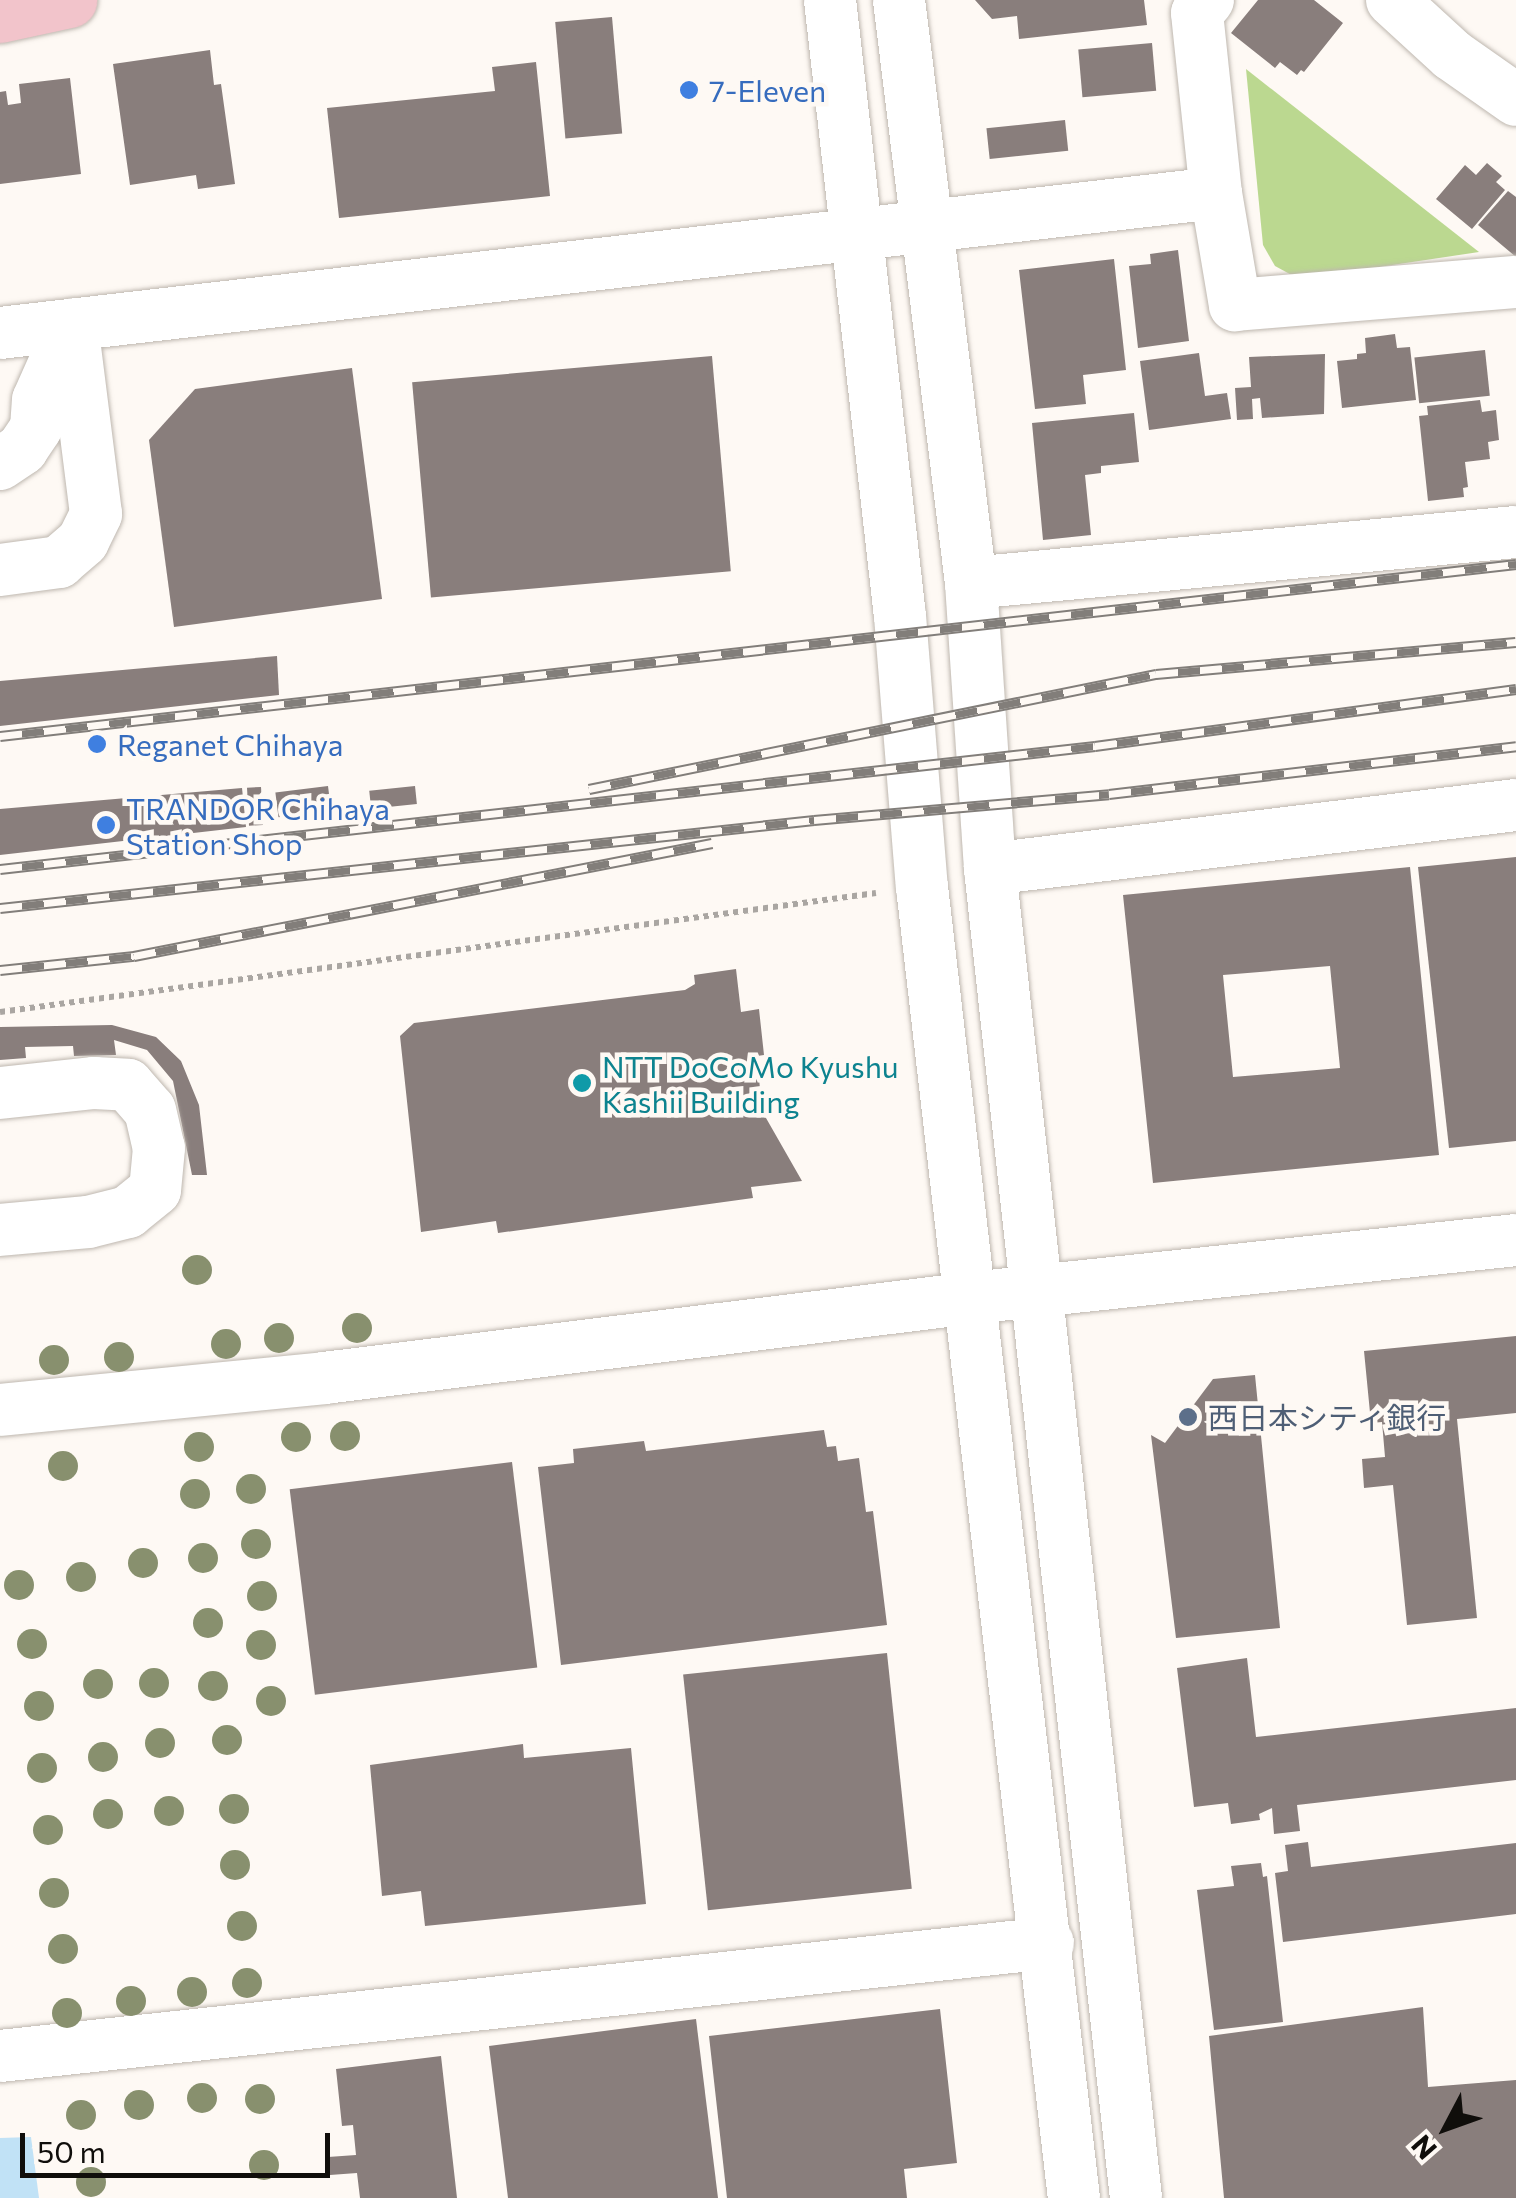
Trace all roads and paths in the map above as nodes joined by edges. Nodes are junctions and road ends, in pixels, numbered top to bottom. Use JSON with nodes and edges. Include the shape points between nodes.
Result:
{"nodes":[{"id":1,"x":69,"y":0,"type":"edge"},
{"id":2,"x":830,"y":0,"type":"edge"},
{"id":3,"x":899,"y":0,"type":"edge"},
{"id":4,"x":1208,"y":0,"type":"edge"},
{"id":5,"x":1392,"y":0,"type":"edge"},
{"id":6,"x":0,"y":15,"type":"edge"},
{"id":7,"x":1516,"y":100,"type":"edge"},
{"id":8,"x":1216,"y":194,"type":"junction"},
{"id":9,"x":930,"y":228,"type":"junction"},
{"id":10,"x":857,"y":237,"type":"junction"},
{"id":11,"x":1516,"y":282,"type":"edge"},
{"id":12,"x":72,"y":325,"type":"junction"},
{"id":13,"x":0,"y":333,"type":"edge"},
{"id":14,"x":0,"y":464,"type":"edge"},
{"id":15,"x":1516,"y":532,"type":"edge"},
{"id":16,"x":0,"y":570,"type":"edge"},
{"id":17,"x":971,"y":583,"type":"junction"},
{"id":18,"x":1516,"y":805,"type":"edge"},
{"id":19,"x":990,"y":868,"type":"junction"},
{"id":20,"x":922,"y":886,"type":"junction"},
{"id":21,"x":0,"y":1012,"type":"edge"},
{"id":22,"x":0,"y":1094,"type":"edge"},
{"id":23,"x":0,"y":1230,"type":"edge"},
{"id":24,"x":1516,"y":1240,"type":"edge"},
{"id":25,"x":1038,"y":1291,"type":"junction"},
{"id":26,"x":972,"y":1298,"type":"junction"},
{"id":27,"x":0,"y":1410,"type":"edge"},
{"id":28,"x":1048,"y":1944,"type":"junction"},
{"id":29,"x":0,"y":2056,"type":"edge"},
{"id":30,"x":1074,"y":2198,"type":"edge"},
{"id":31,"x":1136,"y":2198,"type":"edge"}],
"edges":[{"from":1,"to":6,"type":"highway"},
{"from":2,"to":10,"type":"street"},
{"from":3,"to":9,"type":"street"},
{"from":4,"to":8,"type":"street","via":[[1197,13]]},
{"from":5,"to":7,"type":"street","via":[[1452,55]]},
{"from":8,"to":9,"type":"street"},
{"from":8,"to":11,"type":"street","via":[[1235,305]]},
{"from":9,"to":10,"type":"street"},
{"from":9,"to":17,"type":"street"},
{"from":10,"to":12,"type":"street"},
{"from":10,"to":20,"type":"street","via":[[900,616]]},
{"from":12,"to":13,"type":"street"},
{"from":12,"to":14,"type":"street","via":[[38,400],[36,428]]},
{"from":12,"to":16,"type":"street","via":[[96,514],[83,542],[59,562]]},
{"from":15,"to":17,"type":"street"},
{"from":17,"to":19,"type":"street"},
{"from":18,"to":19,"type":"street"},
{"from":19,"to":25,"type":"street"},
{"from":20,"to":21,"type":"path"},
{"from":20,"to":26,"type":"street"},
{"from":22,"to":23,"type":"street","via":[[128,1085],[150,1110],[159,1148],[155,1190],[128,1212]]},
{"from":24,"to":25,"type":"street"},
{"from":25,"to":26,"type":"street"},
{"from":25,"to":31,"type":"street"},
{"from":26,"to":27,"type":"street","via":[[324,1378]]},
{"from":26,"to":28,"type":"street"},
{"from":28,"to":29,"type":"street"},
{"from":28,"to":30,"type":"street"}]}
